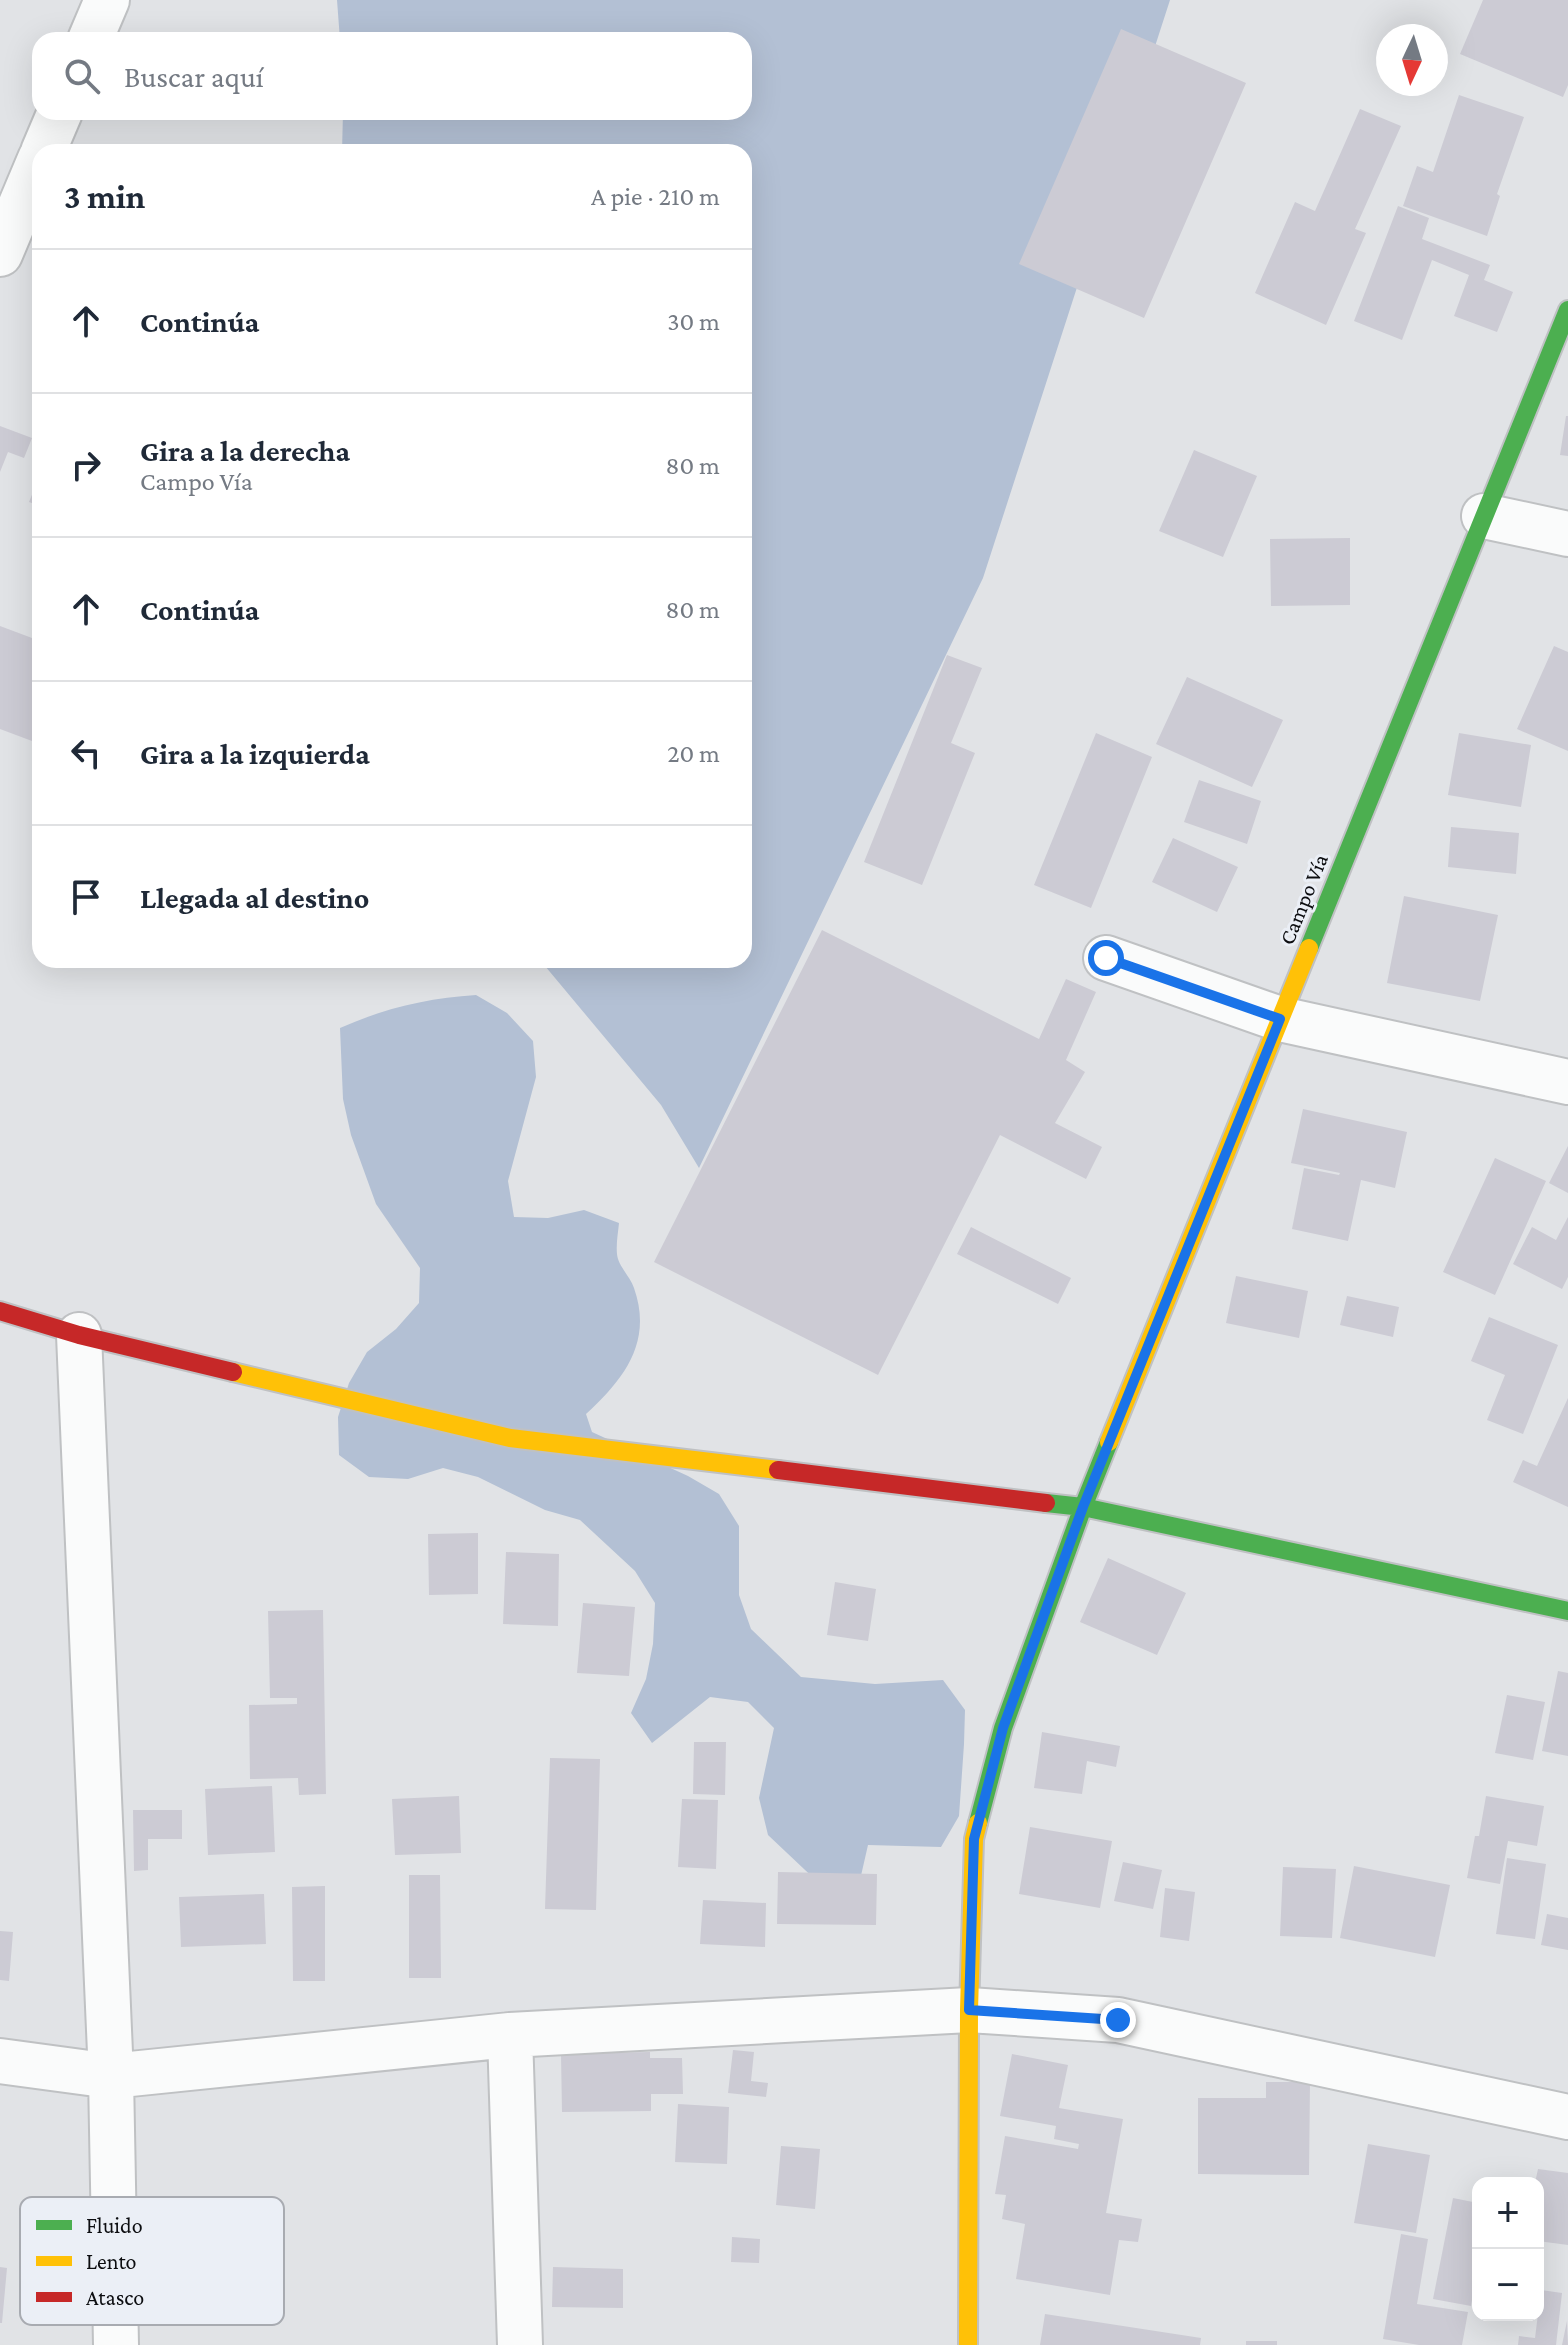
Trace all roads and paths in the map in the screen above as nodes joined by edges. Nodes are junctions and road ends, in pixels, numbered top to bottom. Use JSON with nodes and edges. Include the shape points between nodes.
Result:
{"nodes":[{"id":1,"x":107,"y":0,"type":"edge"},
{"id":2,"x":93,"y":32,"type":"edge"},
{"id":3,"x":57,"y":120,"type":"edge"},
{"id":4,"x":46,"y":144,"type":"edge"},
{"id":5,"x":32,"y":178,"type":"edge"},
{"id":6,"x":0,"y":254,"type":"edge"},
{"id":7,"x":1568,"y":310,"type":"edge"},
{"id":8,"x":1484,"y":516,"type":"junction"},
{"id":9,"x":1568,"y":534,"type":"edge"},
{"id":10,"x":1106,"y":958,"type":"dead end"},
{"id":11,"x":1280,"y":1019,"type":"junction"},
{"id":12,"x":1568,"y":1082,"type":"edge"},
{"id":13,"x":0,"y":1311,"type":"edge"},
{"id":14,"x":79,"y":1335,"type":"junction"},
{"id":15,"x":1083,"y":1507,"type":"junction"},
{"id":16,"x":1568,"y":1611,"type":"edge"},
{"id":17,"x":969,"y":2010,"type":"junction"},
{"id":18,"x":510,"y":2035,"type":"junction"},
{"id":19,"x":0,"y":2061,"type":"edge"},
{"id":20,"x":111,"y":2076,"type":"junction"},
{"id":21,"x":1568,"y":2117,"type":"edge"},
{"id":22,"x":113,"y":2197,"type":"edge"},
{"id":23,"x":116,"y":2325,"type":"edge"},
{"id":24,"x":116,"y":2345,"type":"edge"},
{"id":25,"x":520,"y":2345,"type":"edge"},
{"id":26,"x":968,"y":2345,"type":"edge"}],
"edges":[{"from":1,"to":2,"type":"street"},
{"from":3,"to":4,"type":"street"},
{"from":5,"to":6,"type":"street"},
{"from":7,"to":8,"type":"street","name":"Campo Vía"},
{"from":8,"to":9,"type":"street"},
{"from":8,"to":11,"type":"street","name":"Campo Vía"},
{"from":10,"to":11,"type":"street"},
{"from":11,"to":12,"type":"street"},
{"from":11,"to":15,"type":"street","name":"Campo Vía"},
{"from":13,"to":14,"type":"street"},
{"from":14,"to":15,"type":"street","via":[[510,1438]]},
{"from":14,"to":20,"type":"street"},
{"from":15,"to":16,"type":"street"},
{"from":15,"to":17,"type":"street","name":"Campo Vía","via":[[1003,1728],[974,1839]]},
{"from":17,"to":18,"type":"street"},
{"from":17,"to":21,"type":"street","via":[[1118,2020]]},
{"from":17,"to":26,"type":"street","name":"Campo Vía"},
{"from":18,"to":20,"type":"street"},
{"from":18,"to":25,"type":"street"},
{"from":19,"to":20,"type":"street"},
{"from":20,"to":22,"type":"street"},
{"from":23,"to":24,"type":"street"}]}
